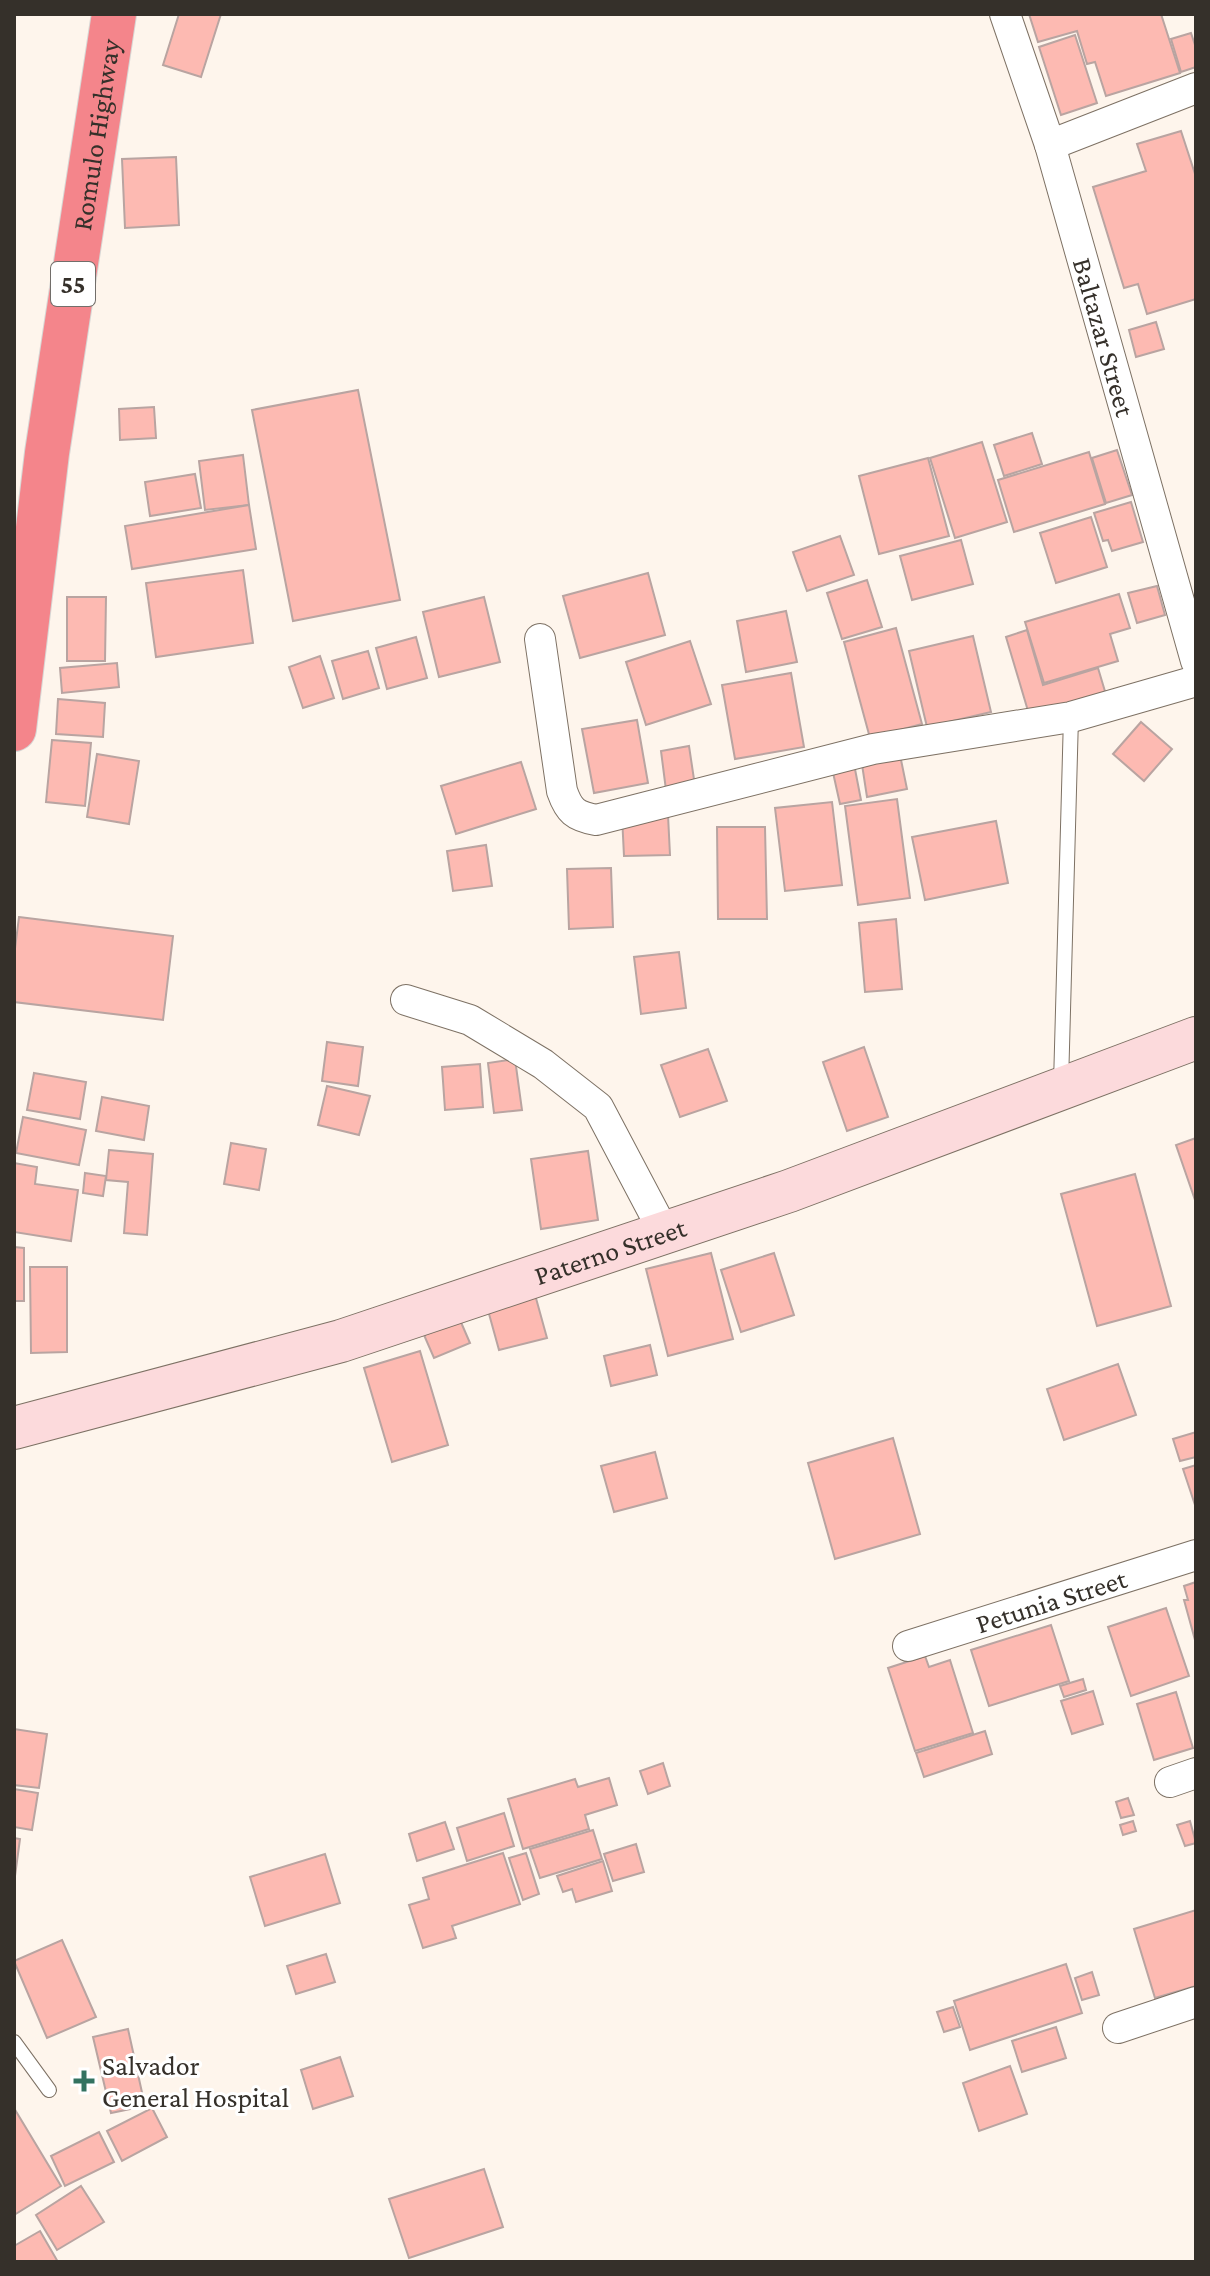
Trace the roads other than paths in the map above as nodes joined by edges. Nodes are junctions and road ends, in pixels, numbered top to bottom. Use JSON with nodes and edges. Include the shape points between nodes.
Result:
{"nodes":[{"id":1,"x":114,"y":14,"type":"edge"},
{"id":2,"x":1005,"y":14,"type":"edge"},
{"id":3,"x":1196,"y":88,"type":"edge"},
{"id":4,"x":1050,"y":145,"type":"junction"},
{"id":5,"x":540,"y":639,"type":"dead end"},
{"id":6,"x":1196,"y":661,"type":"edge"},
{"id":7,"x":1196,"y":681,"type":"edge"},
{"id":8,"x":1071,"y":717,"type":"junction"},
{"id":9,"x":14,"y":729,"type":"edge"},
{"id":10,"x":406,"y":1000,"type":"dead end"},
{"id":11,"x":1196,"y":1038,"type":"edge"},
{"id":12,"x":1061,"y":1089,"type":"junction"},
{"id":13,"x":664,"y":1232,"type":"junction"},
{"id":14,"x":14,"y":1428,"type":"edge"},
{"id":15,"x":1196,"y":1555,"type":"edge"},
{"id":16,"x":908,"y":1646,"type":"dead end"},
{"id":17,"x":1196,"y":2002,"type":"edge"},
{"id":18,"x":1118,"y":2028,"type":"dead end"},
{"id":19,"x":14,"y":2042,"type":"edge"},
{"id":20,"x":49,"y":2090,"type":"dead end"}],
"edges":[{"from":1,"to":9,"type":"highway","name":"Romulo Highway","number":"55","via":[[47,453]]},
{"from":2,"to":4,"type":"street","name":"Baltazar Street"},
{"from":3,"to":4,"type":"street"},
{"from":4,"to":6,"type":"street","name":"Baltazar Street"},
{"from":5,"to":8,"type":"street","via":[[562,791],[568,809],[596,820],[873,749]]},
{"from":7,"to":8,"type":"street"},
{"from":8,"to":12,"type":"lane"},
{"from":10,"to":13,"type":"street","via":[[470,1020],[543,1064],[598,1107]]},
{"from":11,"to":12,"type":"street","name":"Paterno Street"},
{"from":12,"to":13,"type":"street","name":"Paterno Street"},
{"from":13,"to":14,"type":"street","name":"Paterno Street","via":[[341,1341]]},
{"from":15,"to":16,"type":"street","name":"Petunia Street"},
{"from":17,"to":18,"type":"street"},
{"from":19,"to":20,"type":"lane"}]}
